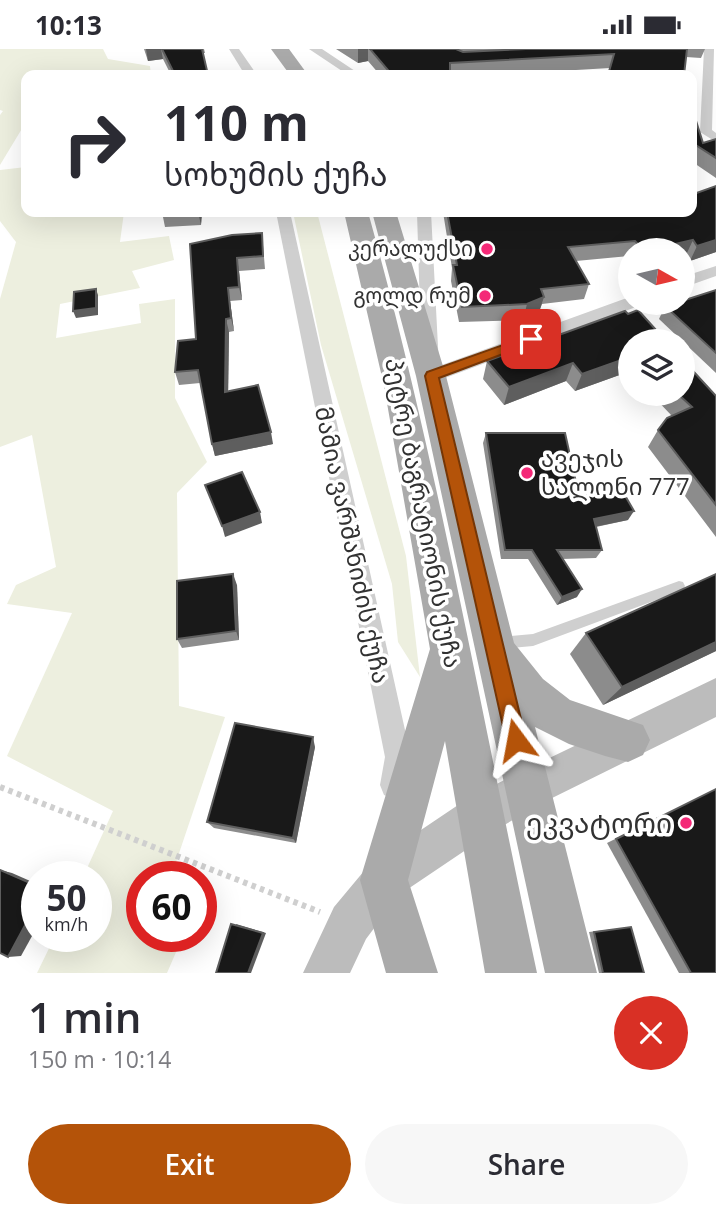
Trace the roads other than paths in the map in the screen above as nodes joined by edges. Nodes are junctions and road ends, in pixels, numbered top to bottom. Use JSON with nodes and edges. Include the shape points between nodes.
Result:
{"nodes":[{"id":1,"x":234,"y":49,"type":"edge"},
{"id":2,"x":279,"y":49,"type":"edge"},
{"id":3,"x":301,"y":49,"type":"edge"},
{"id":4,"x":314,"y":49,"type":"edge"},
{"id":5,"x":709,"y":49,"type":"edge"},
{"id":6,"x":248,"y":70,"type":"edge"},
{"id":7,"x":295,"y":70,"type":"edge"},
{"id":8,"x":317,"y":70,"type":"edge"},
{"id":9,"x":347,"y":70,"type":"edge"},
{"id":10,"x":711,"y":135,"type":"edge"},
{"id":11,"x":284,"y":217,"type":"edge"},
{"id":12,"x":357,"y":217,"type":"edge"},
{"id":13,"x":385,"y":217,"type":"edge"},
{"id":14,"x":424,"y":217,"type":"edge"},
{"id":15,"x":716,"y":271,"type":"edge"},
{"id":16,"x":695,"y":278,"type":"edge"},
{"id":17,"x":618,"y":307,"type":"edge"},
{"id":18,"x":431,"y":376,"type":"junction"},
{"id":19,"x":679,"y":586,"type":"dead end"},
{"id":20,"x":493,"y":643,"type":"junction"},
{"id":21,"x":450,"y":646,"type":"junction"},
{"id":22,"x":716,"y":697,"type":"edge"},
{"id":23,"x":628,"y":740,"type":"junction"},
{"id":24,"x":528,"y":789,"type":"junction"},
{"id":25,"x":479,"y":816,"type":"junction"},
{"id":26,"x":384,"y":880,"type":"junction"},
{"id":27,"x":326,"y":973,"type":"edge"},
{"id":28,"x":412,"y":973,"type":"edge"},
{"id":29,"x":511,"y":973,"type":"edge"},
{"id":30,"x":571,"y":973,"type":"edge"}],
"edges":[{"from":1,"to":6,"type":"street"},
{"from":2,"to":7,"type":"main road"},
{"from":3,"to":8,"type":"main road"},
{"from":4,"to":9,"type":"street"},
{"from":5,"to":10,"type":"street"},
{"from":11,"to":26,"type":"street","name":"მამია ვარშანიძის ქუჩა","via":[[398,757]]},
{"from":12,"to":21,"type":"main road","name":"პეტრე ბაგრატიონის ქუჩა","via":[[399,384]]},
{"from":13,"to":18,"type":"main road","name":"პეტრე ბაგრატიონის ქუჩა"},
{"from":14,"to":18,"type":"street","name":"პეტრე ბაგრატიონის ქუჩა"},
{"from":15,"to":16,"type":"street"},
{"from":17,"to":18,"type":"street"},
{"from":18,"to":20,"type":"main road","name":"პეტრე ბაგრატიონის ქუჩა"},
{"from":19,"to":20,"type":"lane","via":[[533,640]]},
{"from":20,"to":23,"type":"main road","via":[[520,685],[545,711],[573,726]]},
{"from":20,"to":24,"type":"main road","name":"პეტრე ბაგრატიონის ქუჩა"},
{"from":21,"to":25,"type":"main road","name":"პეტრე ბაგრატიონის ქუჩა"},
{"from":21,"to":26,"type":"main road"},
{"from":22,"to":23,"type":"street"},
{"from":23,"to":24,"type":"street"},
{"from":24,"to":25,"type":"street"},
{"from":24,"to":30,"type":"main road","name":"პეტრე ბაგრატიონის ქუჩა"},
{"from":25,"to":26,"type":"street"},
{"from":25,"to":29,"type":"main road","name":"პეტრე ბაგრატიონის ქუჩა"},
{"from":26,"to":27,"type":"street","via":[[350,923]]},
{"from":26,"to":28,"type":"main road"}]}
